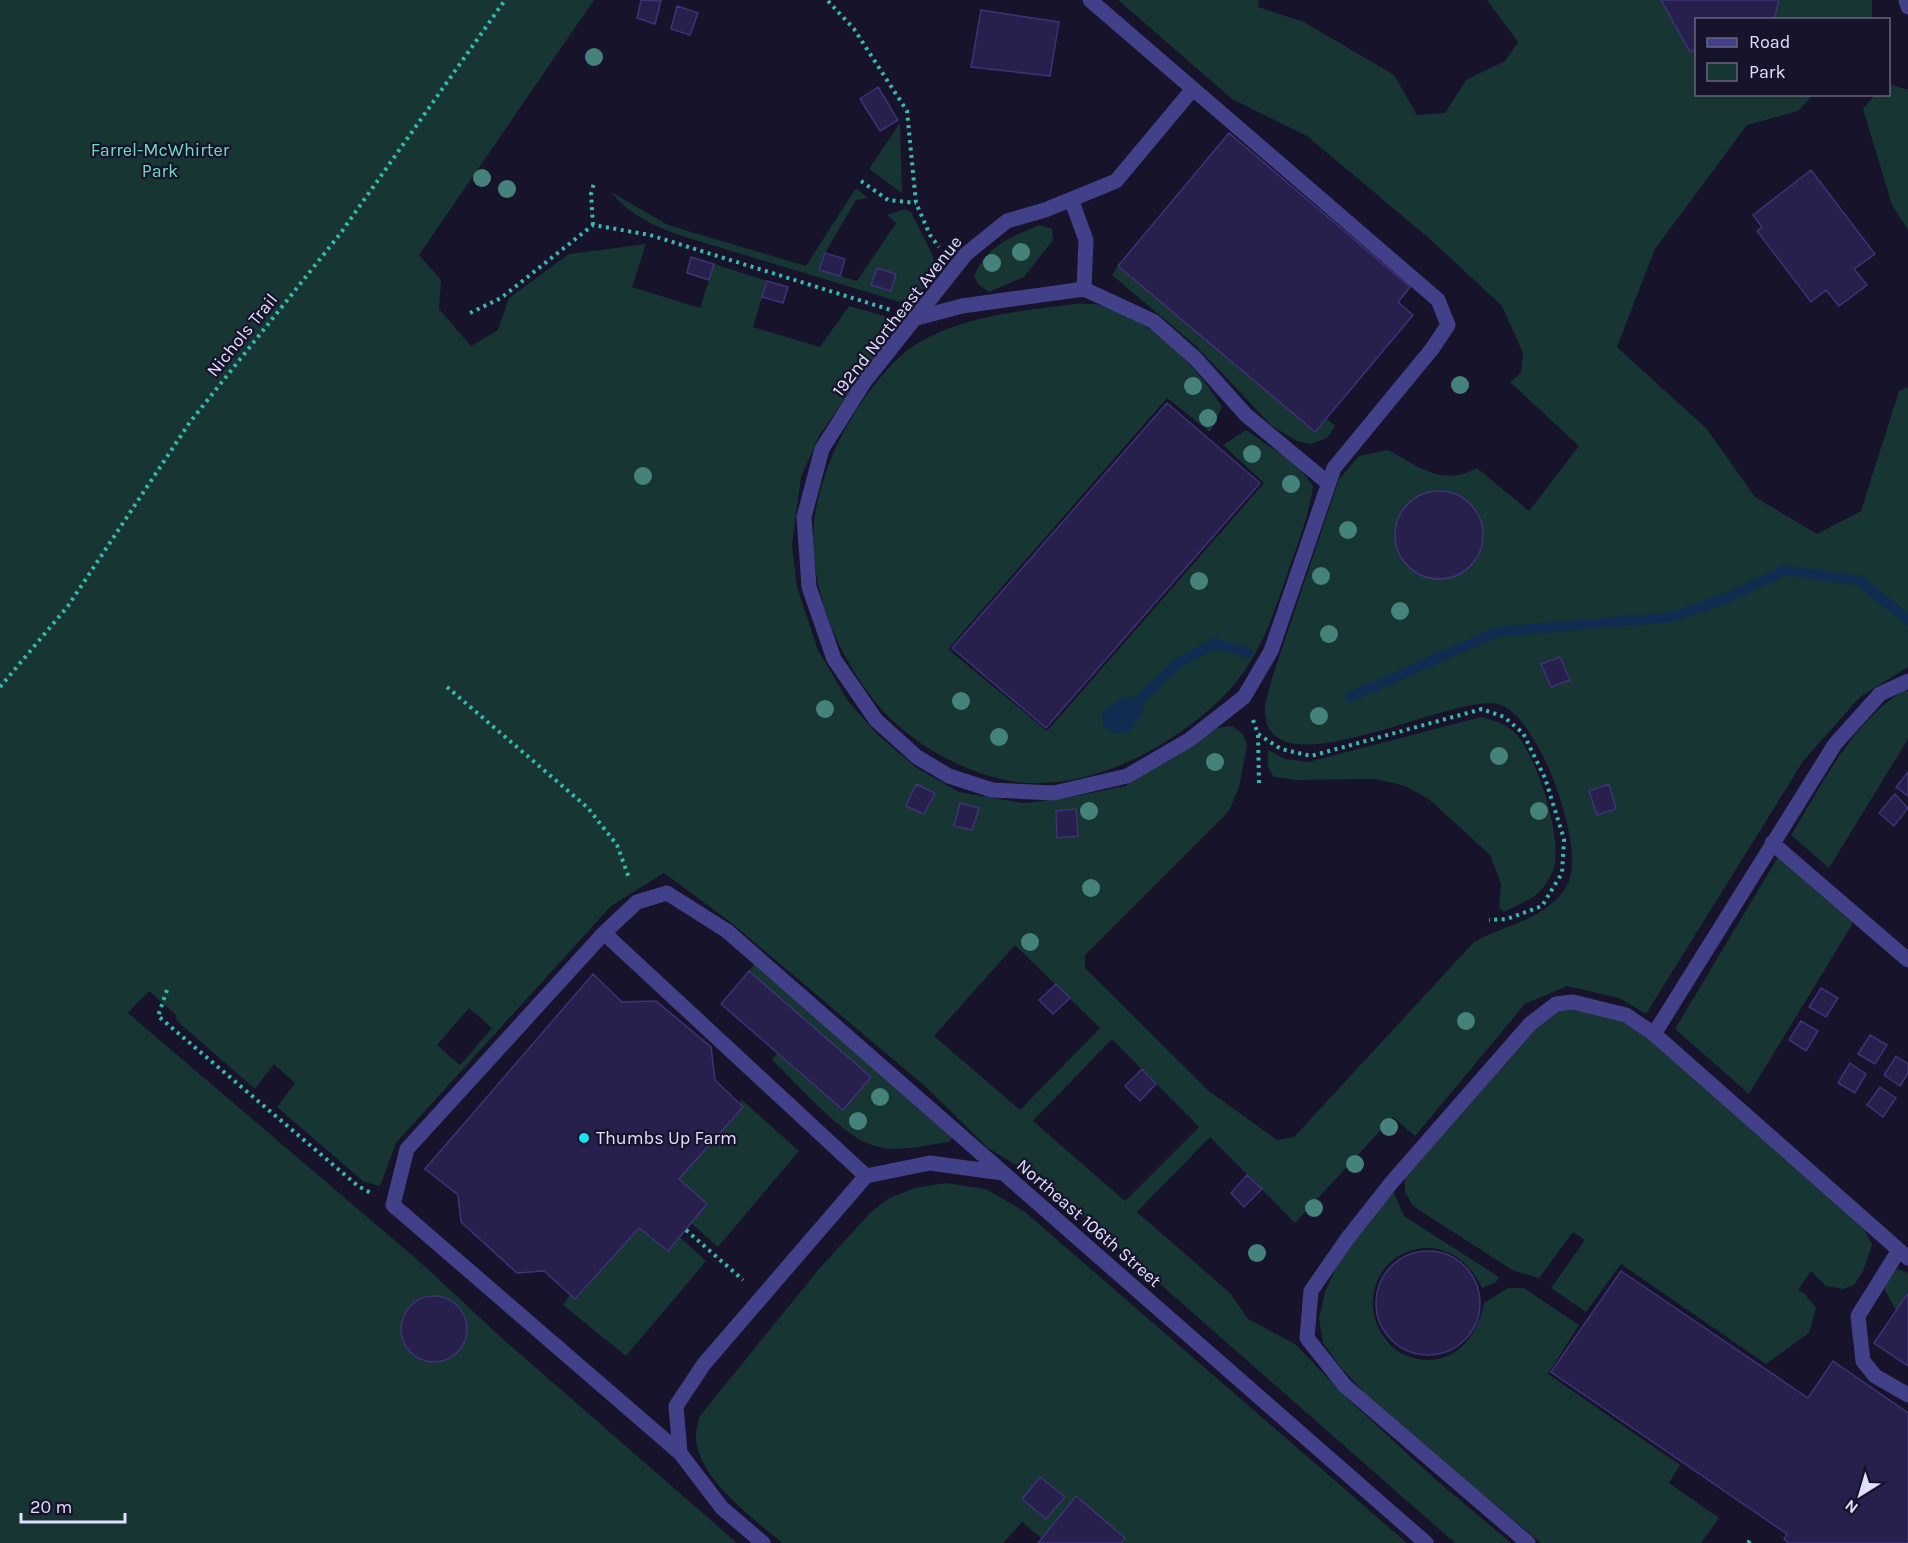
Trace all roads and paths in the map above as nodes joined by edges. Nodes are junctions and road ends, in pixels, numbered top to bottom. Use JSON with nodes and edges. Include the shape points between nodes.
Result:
{"nodes":[{"id":1,"x":505,"y":0,"type":"edge"},
{"id":2,"x":1090,"y":0,"type":"edge"},
{"id":3,"x":1906,"y":0,"type":"edge"},
{"id":4,"x":828,"y":1,"type":"edge"},
{"id":5,"x":1908,"y":7,"type":"edge"},
{"id":6,"x":1192,"y":90,"type":"junction"},
{"id":7,"x":861,"y":181,"type":"dead end"},
{"id":8,"x":594,"y":183,"type":"dead end"},
{"id":9,"x":1071,"y":199,"type":"junction"},
{"id":10,"x":916,"y":203,"type":"junction"},
{"id":11,"x":593,"y":225,"type":"junction"},
{"id":12,"x":956,"y":268,"type":"junction"},
{"id":13,"x":1084,"y":289,"type":"junction"},
{"id":14,"x":470,"y":314,"type":"dead end"},
{"id":15,"x":917,"y":318,"type":"junction"},
{"id":16,"x":1328,"y":483,"type":"junction"},
{"id":17,"x":1908,"y":681,"type":"edge"},
{"id":18,"x":0,"y":687,"type":"edge"},
{"id":19,"x":447,"y":687,"type":"dead end"},
{"id":20,"x":1245,"y":697,"type":"junction"},
{"id":21,"x":1258,"y":734,"type":"junction"},
{"id":22,"x":1259,"y":784,"type":"dead end"},
{"id":23,"x":1773,"y":843,"type":"junction"},
{"id":24,"x":638,"y":902,"type":"junction"},
{"id":25,"x":1489,"y":920,"type":"dead end"},
{"id":26,"x":604,"y":933,"type":"junction"},
{"id":27,"x":1908,"y":960,"type":"edge"},
{"id":28,"x":168,"y":990,"type":"dead end"},
{"id":29,"x":1654,"y":1034,"type":"junction"},
{"id":30,"x":1003,"y":1173,"type":"junction"},
{"id":31,"x":866,"y":1176,"type":"junction"},
{"id":32,"x":393,"y":1205,"type":"junction"},
{"id":33,"x":686,"y":1230,"type":"dead end"},
{"id":34,"x":1903,"y":1254,"type":"edge"},
{"id":35,"x":762,"y":1297,"type":"junction"},
{"id":36,"x":1908,"y":1395,"type":"edge"},
{"id":37,"x":680,"y":1453,"type":"junction"},
{"id":38,"x":763,"y":1543,"type":"edge"},
{"id":39,"x":1425,"y":1543,"type":"edge"},
{"id":40,"x":1528,"y":1543,"type":"edge"}],
"edges":[{"from":1,"to":18,"type":"path","name":"Nichols Trail","via":[[340,234],[190,422],[69,606]]},
{"from":2,"to":6,"type":"street","name":"192nd Northeast Avenue"},
{"from":3,"to":5,"type":"street"},
{"from":4,"to":10,"type":"path","via":[[854,28],[908,111]]},
{"from":6,"to":9,"type":"street","name":"192nd Northeast Avenue","via":[[1116,181]]},
{"from":6,"to":16,"type":"street","name":"192nd Northeast Avenue","via":[[1438,300],[1448,325],[1334,468]]},
{"from":7,"to":10,"type":"path","via":[[888,200]]},
{"from":8,"to":11,"type":"path"},
{"from":9,"to":12,"type":"street","name":"192nd Northeast Avenue","via":[[1007,221],[966,254]]},
{"from":9,"to":13,"type":"street","via":[[1086,240]]},
{"from":10,"to":12,"type":"path","via":[[930,235]]},
{"from":11,"to":14,"type":"path","via":[[501,298]]},
{"from":11,"to":15,"type":"path","via":[[650,235]]},
{"from":12,"to":15,"type":"street","name":"192nd Northeast Avenue"},
{"from":13,"to":15,"type":"street","via":[[962,306]]},
{"from":13,"to":16,"type":"street","via":[[1153,321],[1195,358],[1246,415]]},
{"from":15,"to":20,"type":"street","name":"192nd Northeast Avenue","via":[[865,381],[822,449],[804,517],[809,587],[834,659],[876,720],[916,757],[950,776],[992,790],[1054,793],[1127,776],[1189,740]]},
{"from":16,"to":20,"type":"street","name":"192nd Northeast Avenue","via":[[1271,651]]},
{"from":17,"to":23,"type":"street","via":[[1880,694],[1835,744]]},
{"from":19,"to":24,"type":"path","via":[[588,808],[617,844]]},
{"from":20,"to":21,"type":"path"},
{"from":21,"to":22,"type":"path"},
{"from":21,"to":25,"type":"path","via":[[1281,749],[1311,756],[1482,710],[1504,717],[1524,733],[1545,778],[1564,838],[1562,873],[1542,906],[1507,920]]},
{"from":23,"to":27,"type":"street"},
{"from":23,"to":29,"type":"street"},
{"from":24,"to":26,"type":"street"},
{"from":24,"to":30,"type":"street","name":"Northeast 106th Street","via":[[667,893],[728,931]]},
{"from":26,"to":31,"type":"street"},
{"from":26,"to":32,"type":"street","via":[[407,1149]]},
{"from":28,"to":32,"type":"path","via":[[158,1016],[358,1186]]},
{"from":29,"to":34,"type":"street"},
{"from":29,"to":40,"type":"street","via":[[1626,1016],[1573,1002],[1556,1004],[1530,1024],[1392,1182],[1311,1291],[1307,1338],[1345,1386]]},
{"from":30,"to":31,"type":"street","via":[[930,1163]]},
{"from":30,"to":39,"type":"street","name":"Northeast 106th Street"},
{"from":31,"to":35,"type":"street"},
{"from":32,"to":37,"type":"street"},
{"from":33,"to":35,"type":"path"},
{"from":34,"to":36,"type":"street","via":[[1858,1316],[1863,1361],[1875,1376]]},
{"from":35,"to":37,"type":"street","via":[[704,1364],[676,1406]]},
{"from":37,"to":38,"type":"street","via":[[722,1508]]}]}
